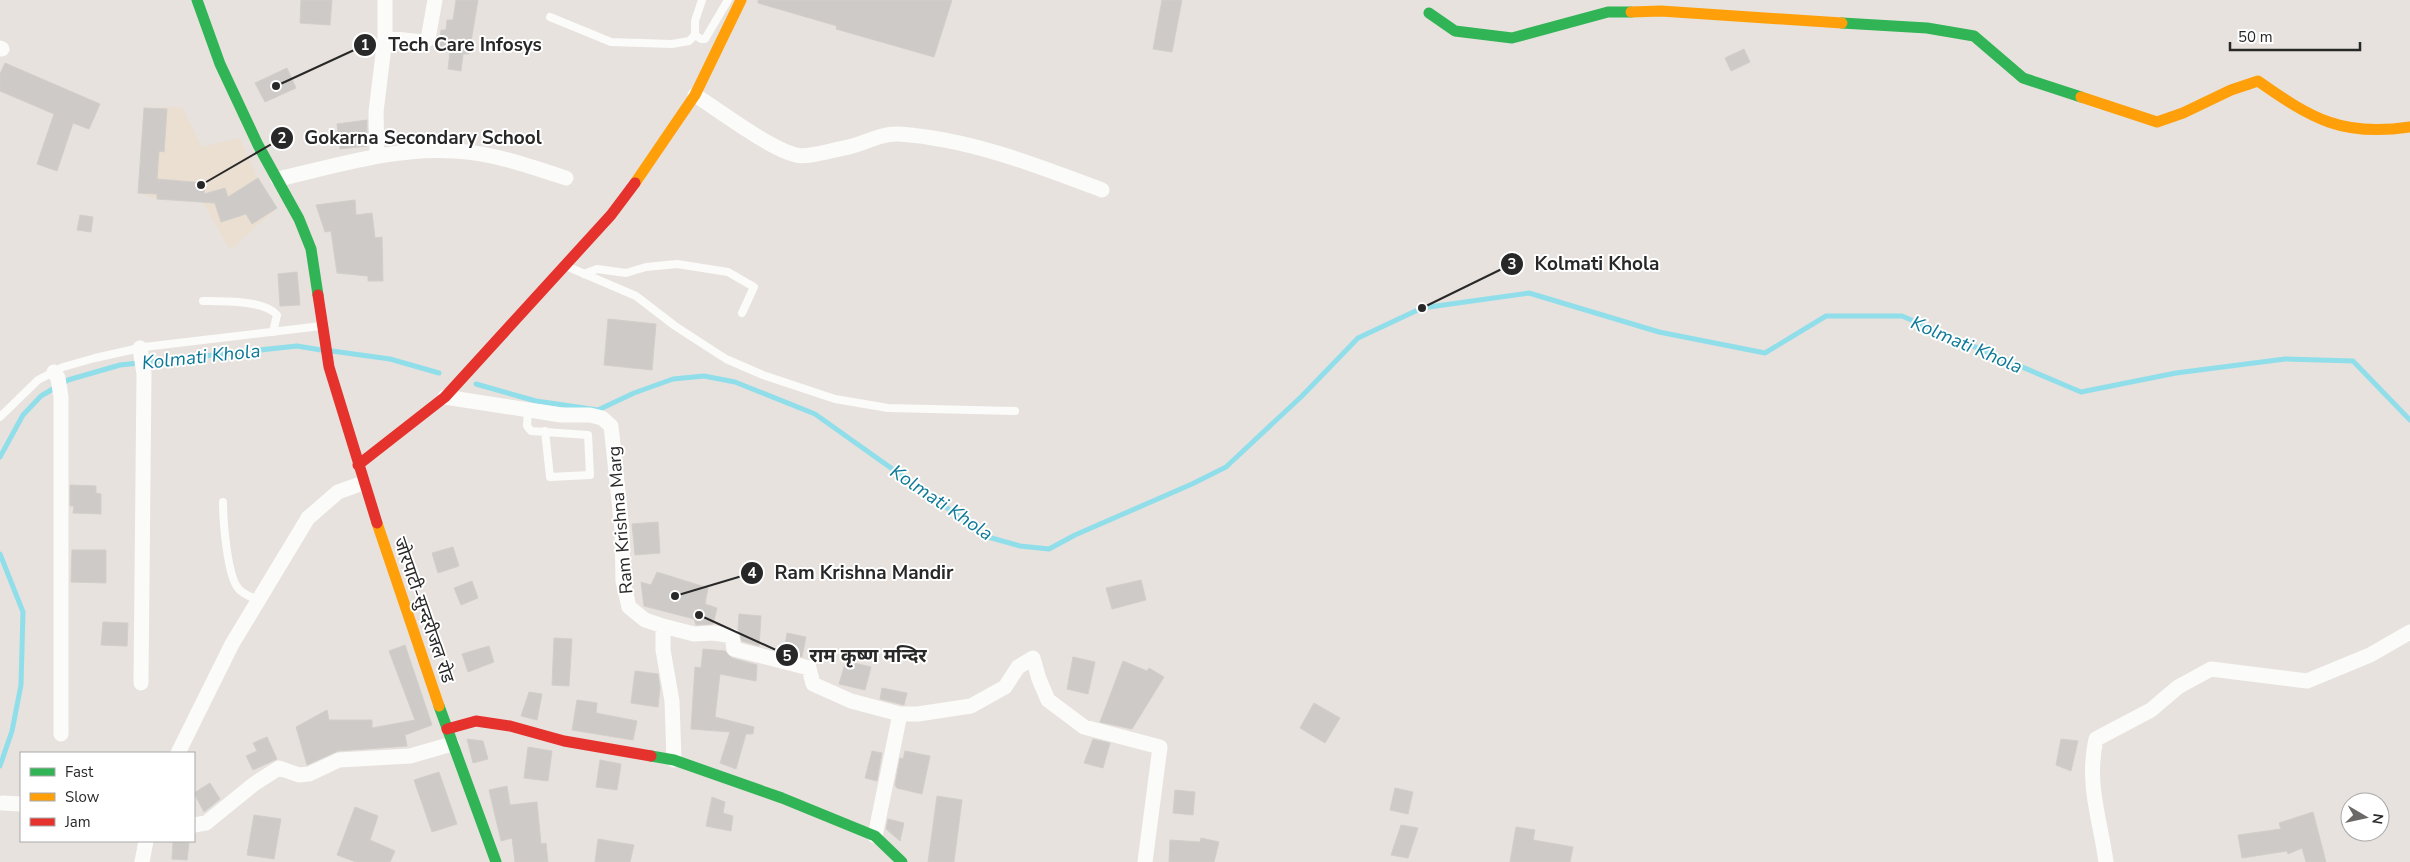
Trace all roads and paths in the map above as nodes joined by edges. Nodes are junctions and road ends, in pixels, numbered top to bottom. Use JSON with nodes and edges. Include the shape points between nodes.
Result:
{"nodes":[{"id":1,"x":197,"y":0,"type":"edge"},
{"id":2,"x":386,"y":0,"type":"edge"},
{"id":3,"x":435,"y":0,"type":"edge"},
{"id":4,"x":702,"y":0,"type":"edge"},
{"id":5,"x":728,"y":0,"type":"edge"},
{"id":6,"x":741,"y":0,"type":"edge"},
{"id":7,"x":1429,"y":13,"type":"dead end"},
{"id":8,"x":550,"y":17,"type":"dead end"},
{"id":9,"x":695,"y":35,"type":"junction"},
{"id":10,"x":385,"y":38,"type":"junction"},
{"id":11,"x":695,"y":95,"type":"junction"},
{"id":12,"x":2410,"y":127,"type":"edge"},
{"id":13,"x":377,"y":156,"type":"junction"},
{"id":14,"x":566,"y":178,"type":"dead end"},
{"id":15,"x":278,"y":179,"type":"junction"},
{"id":16,"x":1102,"y":190,"type":"dead end"},
{"id":17,"x":564,"y":266,"type":"junction"},
{"id":18,"x":584,"y":274,"type":"junction"},
{"id":19,"x":203,"y":301,"type":"dead end"},
{"id":20,"x":742,"y":313,"type":"dead end"},
{"id":21,"x":323,"y":330,"type":"junction"},
{"id":22,"x":273,"y":332,"type":"junction"},
{"id":23,"x":141,"y":353,"type":"junction"},
{"id":24,"x":56,"y":375,"type":"junction"},
{"id":25,"x":445,"y":397,"type":"junction"},
{"id":26,"x":528,"y":410,"type":"junction"},
{"id":27,"x":1015,"y":411,"type":"dead end"},
{"id":28,"x":0,"y":417,"type":"edge"},
{"id":29,"x":545,"y":431,"type":"junction"},
{"id":30,"x":358,"y":464,"type":"junction"},
{"id":31,"x":363,"y":483,"type":"junction"},
{"id":32,"x":223,"y":502,"type":"dead end"},
{"id":33,"x":258,"y":600,"type":"junction"},
{"id":34,"x":663,"y":626,"type":"junction"},
{"id":35,"x":2410,"y":632,"type":"edge"},
{"id":36,"x":140,"y":683,"type":"dead end"},
{"id":37,"x":900,"y":714,"type":"junction"},
{"id":38,"x":447,"y":729,"type":"junction"},
{"id":39,"x":61,"y":734,"type":"dead end"},
{"id":40,"x":452,"y":744,"type":"junction"},
{"id":41,"x":178,"y":752,"type":"edge"},
{"id":42,"x":674,"y":760,"type":"junction"},
{"id":43,"x":3,"y":803,"type":"dead end"},
{"id":44,"x":20,"y":804,"type":"edge"},
{"id":45,"x":195,"y":825,"type":"edge"},
{"id":46,"x":875,"y":836,"type":"junction"},
{"id":47,"x":146,"y":842,"type":"edge"},
{"id":48,"x":142,"y":862,"type":"edge"},
{"id":49,"x":496,"y":862,"type":"edge"},
{"id":50,"x":902,"y":862,"type":"edge"},
{"id":51,"x":1145,"y":862,"type":"edge"},
{"id":52,"x":2106,"y":862,"type":"edge"}],
"edges":[{"from":1,"to":15,"type":"street","name":"जोरपाटी-सुन्दरीजल रोड","via":[[220,64],[258,145]]},
{"from":2,"to":10,"type":"street"},
{"from":3,"to":10,"type":"street","via":[[428,39],[423,42]]},
{"from":4,"to":9,"type":"lane","via":[[695,21]]},
{"from":5,"to":9,"type":"lane","via":[[705,39]]},
{"from":6,"to":11,"type":"street"},
{"from":7,"to":12,"type":"street","via":[[1455,31],[1512,38],[1608,12],[1661,11],[1927,28],[1974,36],[2023,78],[2157,122],[2177,117],[2237,86],[2258,81],[2291,104],[2336,126],[2385,131]]},
{"from":8,"to":9,"type":"lane","via":[[611,42],[672,44],[689,41]]},
{"from":10,"to":13,"type":"street","via":[[376,112]]},
{"from":11,"to":16,"type":"street","via":[[779,149],[797,156],[851,147],[884,134],[899,134],[950,141],[1008,155]]},
{"from":11,"to":17,"type":"street","via":[[611,215]]},
{"from":13,"to":14,"type":"street","via":[[454,151],[512,160]]},
{"from":13,"to":15,"type":"street"},
{"from":15,"to":21,"type":"street","name":"जोरपाटी-सुन्दरीजल रोड","via":[[311,249]]},
{"from":17,"to":18,"type":"lane"},
{"from":17,"to":25,"type":"street"},
{"from":18,"to":20,"type":"lane","via":[[597,269],[626,273],[677,264],[728,272],[754,287]]},
{"from":18,"to":27,"type":"lane","via":[[636,296],[726,359],[835,399],[888,408]]},
{"from":19,"to":22,"type":"lane","via":[[244,303],[272,310],[277,315]]},
{"from":21,"to":22,"type":"lane"},
{"from":21,"to":30,"type":"street","name":"जोरपाटी-सुन्दरीजल रोड","via":[[329,367]]},
{"from":22,"to":23,"type":"lane"},
{"from":23,"to":24,"type":"lane","via":[[95,358]]},
{"from":23,"to":36,"type":"street","via":[[144,374]]},
{"from":24,"to":28,"type":"lane","via":[[38,380]]},
{"from":24,"to":39,"type":"street","via":[[61,397]]},
{"from":25,"to":26,"type":"street","name":"Ram Krishna Marg"},
{"from":25,"to":30,"type":"street"},
{"from":26,"to":29,"type":"lane","via":[[527,426],[531,431]]},
{"from":26,"to":34,"type":"street","name":"Ram Krishna Marg","via":[[602,418],[611,426],[621,519],[623,581],[629,607],[645,620]]},
{"from":29,"to":29,"type":"lane","via":[[588,435],[590,475],[550,477]]},
{"from":30,"to":31,"type":"street","name":"जोरपाटी-सुन्दरीजल रोड"},
{"from":31,"to":33,"type":"street","via":[[338,492],[308,518]]},
{"from":31,"to":38,"type":"street","name":"जोरपाटी-सुन्दरीजल रोड"},
{"from":32,"to":33,"type":"lane","via":[[223,524],[233,578],[237,587]]},
{"from":33,"to":41,"type":"street","via":[[232,644]]},
{"from":34,"to":37,"type":"street","via":[[694,634],[732,636],[734,649],[809,668],[813,684],[833,694]]},
{"from":34,"to":42,"type":"street","via":[[662,650],[672,701]]},
{"from":35,"to":52,"type":"street","via":[[2370,656],[2307,681],[2211,669],[2178,686],[2151,710],[2096,739],[2092,758],[2092,791]]},
{"from":37,"to":46,"type":"street"},
{"from":37,"to":51,"type":"street","via":[[971,706],[1005,687],[1018,667],[1034,658],[1048,700],[1084,727],[1160,746]]},
{"from":38,"to":40,"type":"street","name":"जोरपाटी-सुन्दरीजल रोड"},
{"from":38,"to":42,"type":"street","via":[[484,722],[564,741]]},
{"from":40,"to":45,"type":"street","via":[[410,756],[339,760],[309,774],[278,768],[206,823]]},
{"from":40,"to":49,"type":"street","name":"जोरपाटी-सुन्दरीजल रोड"},
{"from":42,"to":46,"type":"street","via":[[782,798]]},
{"from":43,"to":44,"type":"street"},
{"from":46,"to":50,"type":"street"},
{"from":47,"to":48,"type":"street"}]}
